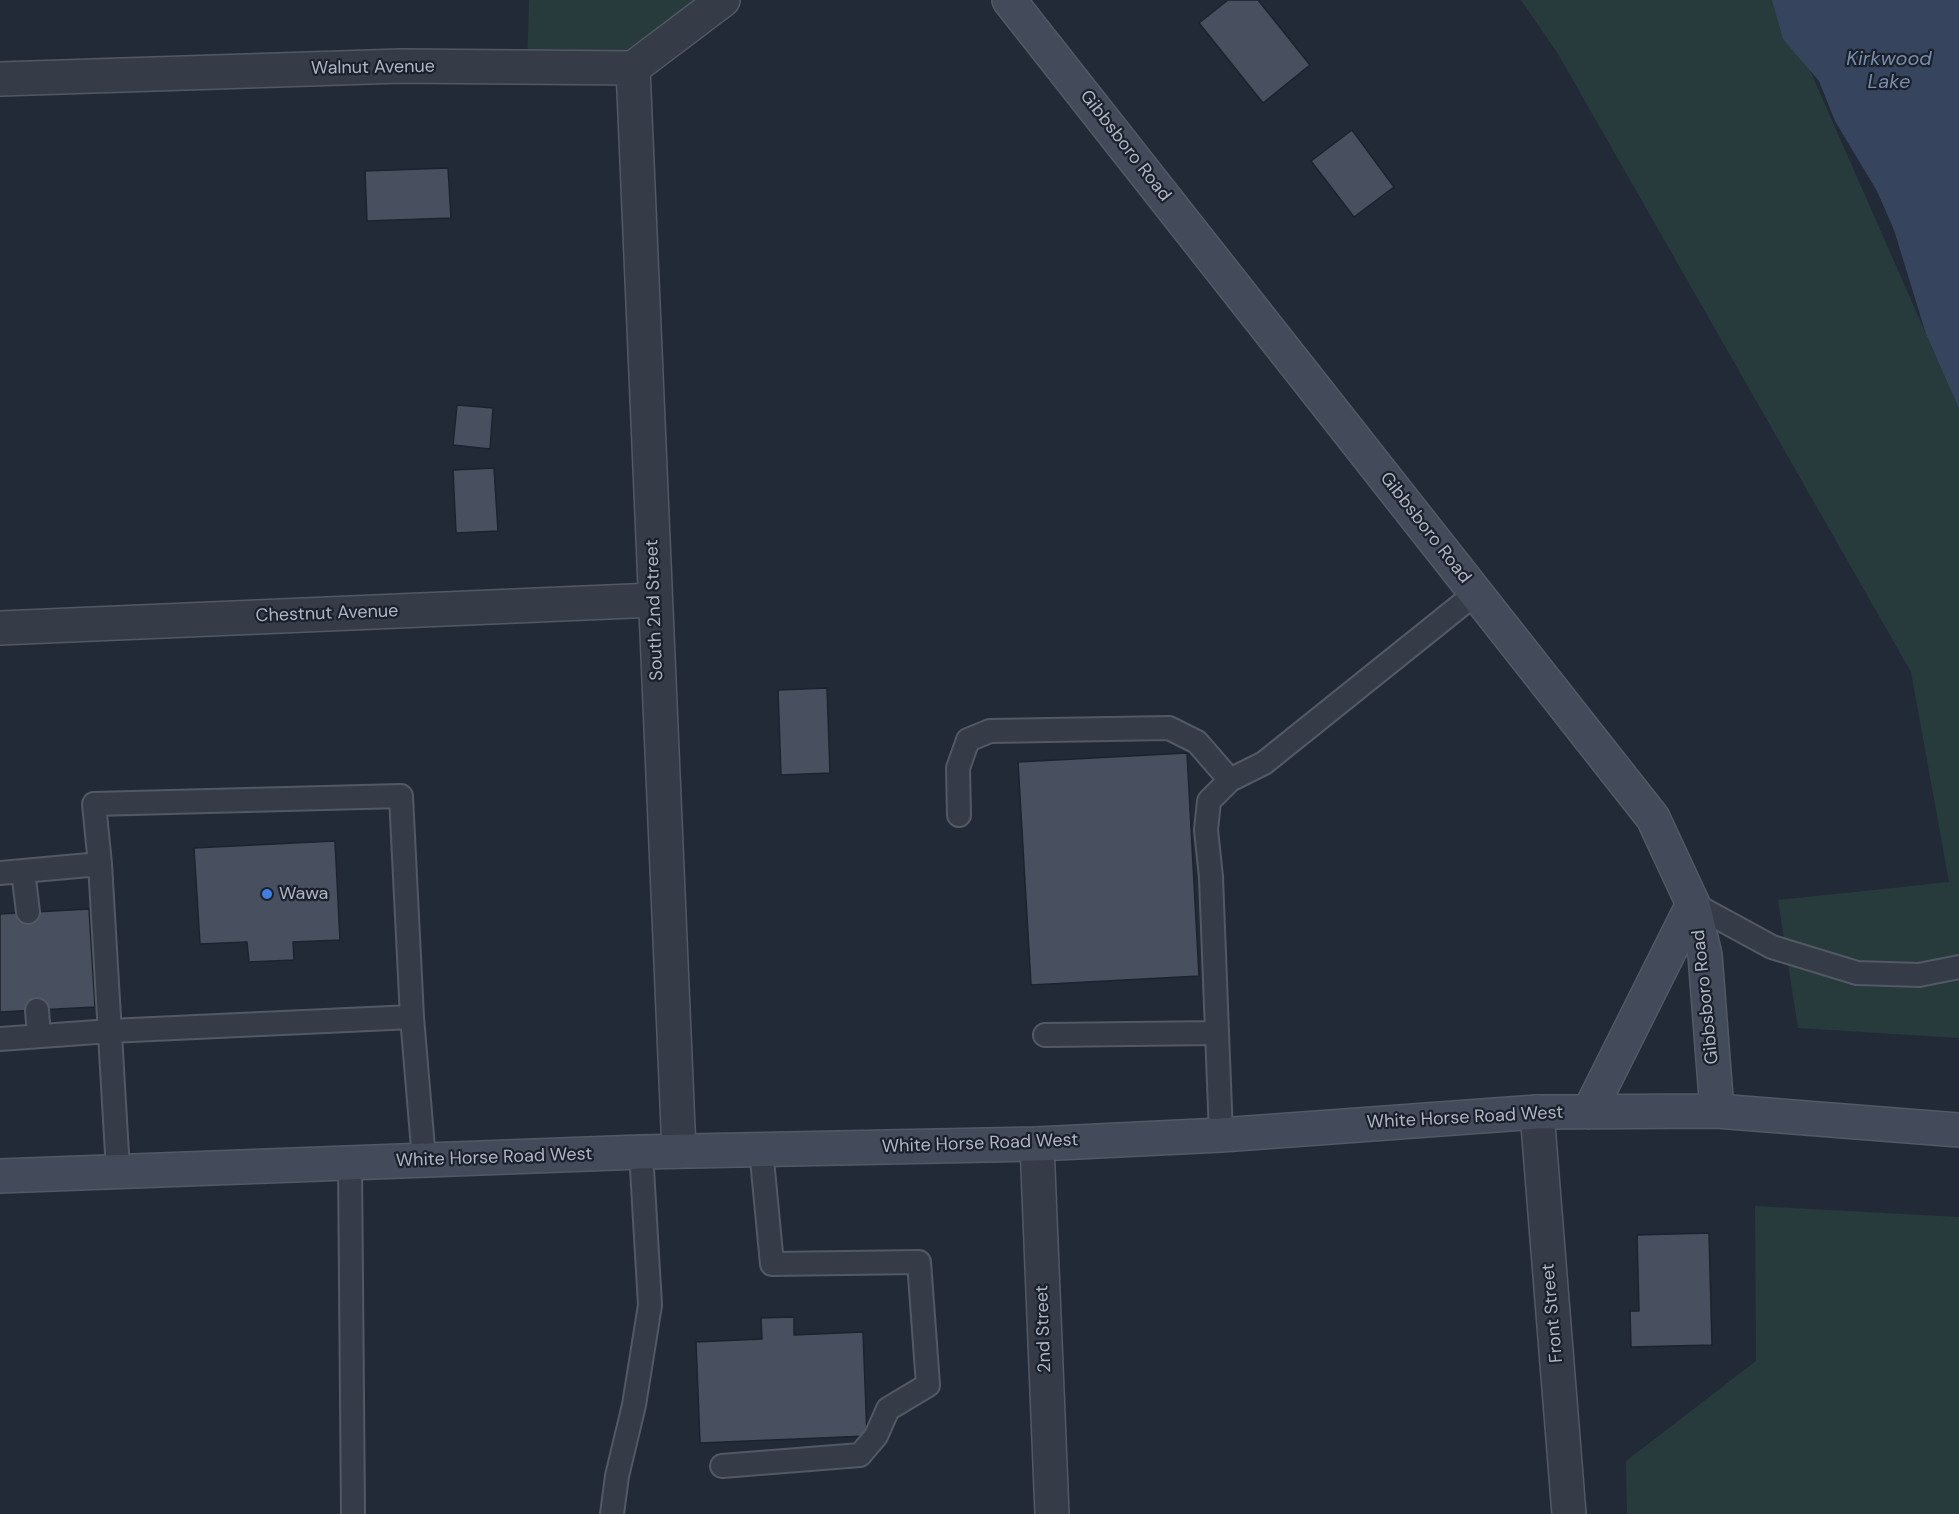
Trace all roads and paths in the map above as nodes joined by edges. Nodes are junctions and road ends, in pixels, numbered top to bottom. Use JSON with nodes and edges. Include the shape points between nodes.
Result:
{"nodes":[{"id":1,"x":723,"y":0,"type":"edge"},
{"id":2,"x":1010,"y":0,"type":"edge"},
{"id":3,"x":633,"y":68,"type":"junction"},
{"id":4,"x":0,"y":79,"type":"edge"},
{"id":5,"x":1476,"y":593,"type":"junction"},
{"id":6,"x":655,"y":600,"type":"junction"},
{"id":7,"x":0,"y":628,"type":"edge"},
{"id":8,"x":1230,"y":780,"type":"junction"},
{"id":9,"x":958,"y":815,"type":"dead end"},
{"id":10,"x":100,"y":864,"type":"junction"},
{"id":11,"x":23,"y":871,"type":"junction"},
{"id":12,"x":0,"y":873,"type":"edge"},
{"id":13,"x":1693,"y":904,"type":"junction"},
{"id":14,"x":28,"y":912,"type":"dead end"},
{"id":15,"x":1959,"y":967,"type":"edge"},
{"id":16,"x":37,"y":1010,"type":"dead end"},
{"id":17,"x":412,"y":1017,"type":"junction"},
{"id":18,"x":110,"y":1031,"type":"junction"},
{"id":19,"x":1216,"y":1033,"type":"junction"},
{"id":20,"x":1045,"y":1035,"type":"dead end"},
{"id":21,"x":39,"y":1036,"type":"junction"},
{"id":22,"x":0,"y":1039,"type":"edge"},
{"id":23,"x":1717,"y":1111,"type":"junction"},
{"id":24,"x":1537,"y":1112,"type":"junction"},
{"id":25,"x":1589,"y":1112,"type":"junction"},
{"id":26,"x":1959,"y":1130,"type":"edge"},
{"id":27,"x":1221,"y":1135,"type":"junction"},
{"id":28,"x":1037,"y":1144,"type":"junction"},
{"id":29,"x":761,"y":1149,"type":"junction"},
{"id":30,"x":679,"y":1151,"type":"junction"},
{"id":31,"x":641,"y":1152,"type":"junction"},
{"id":32,"x":424,"y":1160,"type":"junction"},
{"id":33,"x":350,"y":1163,"type":"junction"},
{"id":34,"x":118,"y":1171,"type":"junction"},
{"id":35,"x":0,"y":1176,"type":"edge"},
{"id":36,"x":722,"y":1466,"type":"dead end"},
{"id":37,"x":353,"y":1514,"type":"edge"},
{"id":38,"x":612,"y":1514,"type":"edge"},
{"id":39,"x":1052,"y":1514,"type":"edge"},
{"id":40,"x":1569,"y":1514,"type":"edge"}],
"edges":[{"from":1,"to":3,"type":"street"},
{"from":2,"to":5,"type":"main road","name":"Gibbsboro Road"},
{"from":3,"to":4,"type":"street","name":"Walnut Avenue","via":[[401,66]]},
{"from":3,"to":6,"type":"street","name":"South 2nd Street"},
{"from":5,"to":8,"type":"lane","via":[[1264,763]]},
{"from":5,"to":13,"type":"main road","name":"Gibbsboro Road","via":[[1653,818]]},
{"from":6,"to":7,"type":"street","name":"Chestnut Avenue"},
{"from":6,"to":30,"type":"street","name":"South 2nd Street"},
{"from":8,"to":9,"type":"lane","via":[[1197,742],[1169,728],[990,732],[968,740],[958,768]]},
{"from":8,"to":19,"type":"lane","via":[[1209,801],[1206,830]]},
{"from":10,"to":11,"type":"lane"},
{"from":10,"to":17,"type":"lane","via":[[94,804],[401,796]]},
{"from":10,"to":18,"type":"lane"},
{"from":11,"to":12,"type":"lane"},
{"from":11,"to":14,"type":"lane"},
{"from":13,"to":15,"type":"lane","via":[[1772,946],[1857,973],[1919,975]]},
{"from":13,"to":23,"type":"main road","name":"Gibbsboro Road","via":[[1705,955]]},
{"from":13,"to":25,"type":"main road"},
{"from":16,"to":21,"type":"lane"},
{"from":17,"to":18,"type":"lane"},
{"from":17,"to":32,"type":"lane"},
{"from":18,"to":21,"type":"lane"},
{"from":18,"to":34,"type":"lane"},
{"from":19,"to":20,"type":"lane"},
{"from":19,"to":27,"type":"lane"},
{"from":21,"to":22,"type":"lane"},
{"from":23,"to":25,"type":"main road","name":"White Horse Road West"},
{"from":23,"to":26,"type":"main road","name":"White Horse Road West"},
{"from":24,"to":25,"type":"main road","name":"White Horse Road West"},
{"from":24,"to":27,"type":"main road","name":"White Horse Road West"},
{"from":24,"to":40,"type":"street","name":"Front Street"},
{"from":27,"to":28,"type":"main road","name":"White Horse Road West"},
{"from":28,"to":29,"type":"main road","name":"White Horse Road West"},
{"from":28,"to":39,"type":"street","name":"2nd Street"},
{"from":29,"to":30,"type":"main road","name":"White Horse Road West"},
{"from":29,"to":36,"type":"lane","via":[[772,1264],[919,1262],[928,1385],[888,1408],[876,1436],[860,1455]]},
{"from":30,"to":31,"type":"main road","name":"White Horse Road West"},
{"from":31,"to":32,"type":"main road","name":"White Horse Road West"},
{"from":31,"to":38,"type":"lane","via":[[650,1305]]},
{"from":32,"to":33,"type":"main road","name":"White Horse Road West"},
{"from":33,"to":34,"type":"main road","name":"White Horse Road West"},
{"from":33,"to":37,"type":"lane"},
{"from":34,"to":35,"type":"main road","name":"White Horse Road West"}]}
